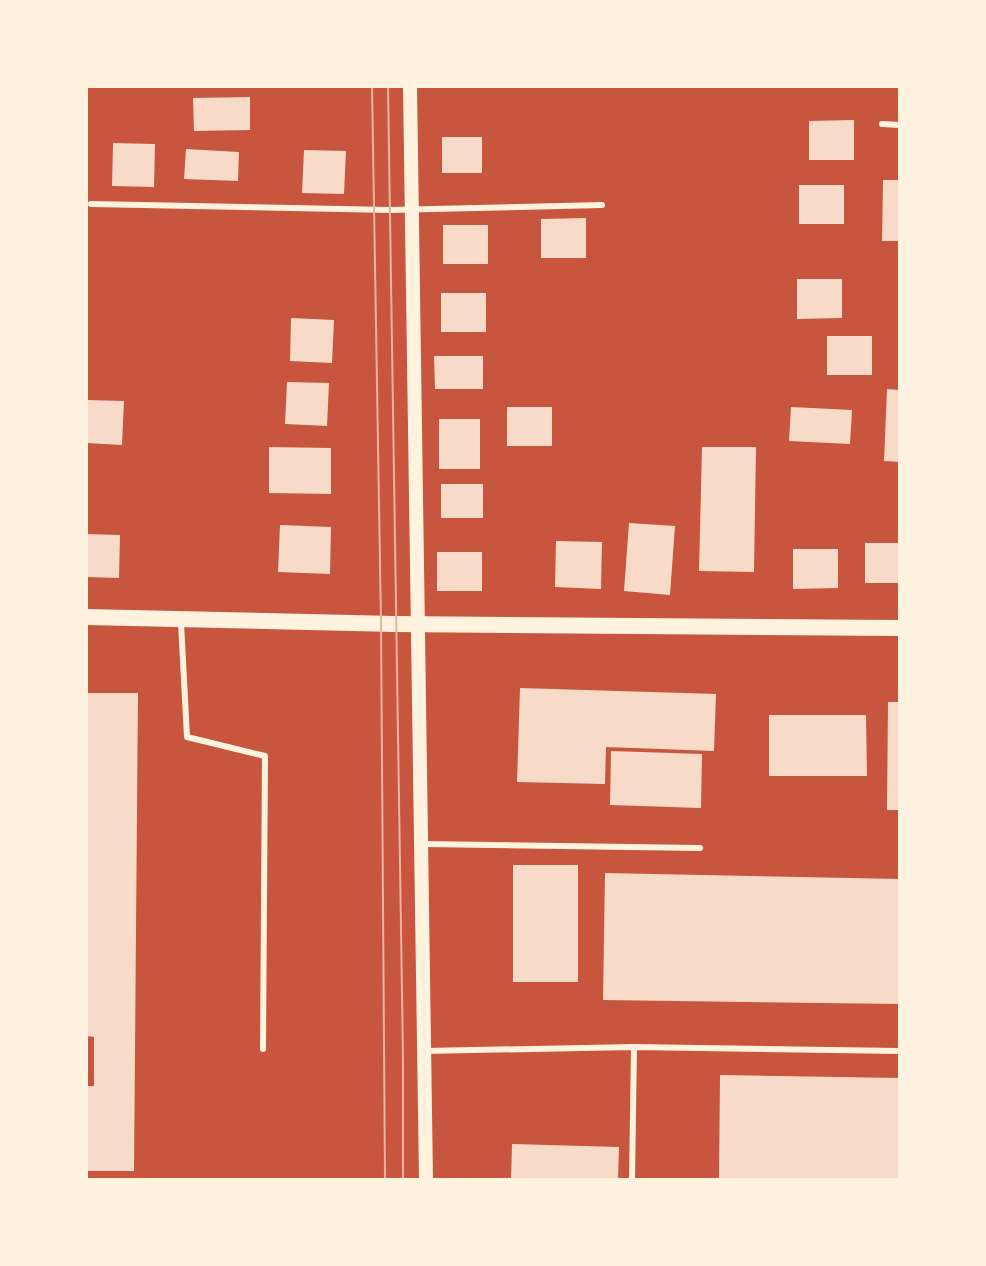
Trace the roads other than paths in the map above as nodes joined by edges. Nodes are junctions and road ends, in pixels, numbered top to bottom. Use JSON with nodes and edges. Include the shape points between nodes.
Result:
{"nodes":[{"id":1,"x":410,"y":86,"type":"edge"},
{"id":2,"x":882,"y":124,"type":"dead end"},
{"id":3,"x":900,"y":125,"type":"edge"},
{"id":4,"x":91,"y":204,"type":"dead end"},
{"id":5,"x":602,"y":205,"type":"dead end"},
{"id":6,"x":411,"y":208,"type":"junction"},
{"id":7,"x":86,"y":617,"type":"edge"},
{"id":8,"x":181,"y":619,"type":"junction"},
{"id":9,"x":417,"y":624,"type":"junction"},
{"id":10,"x":900,"y":628,"type":"edge"},
{"id":11,"x":421,"y":844,"type":"junction"},
{"id":12,"x":700,"y":848,"type":"dead end"},
{"id":13,"x":634,"y":1047,"type":"junction"},
{"id":14,"x":263,"y":1049,"type":"dead end"},
{"id":15,"x":424,"y":1051,"type":"junction"},
{"id":16,"x":900,"y":1051,"type":"edge"},
{"id":17,"x":426,"y":1180,"type":"edge"},
{"id":18,"x":632,"y":1180,"type":"edge"}],
"edges":[{"from":1,"to":6,"type":"street"},
{"from":2,"to":3,"type":"lane"},
{"from":4,"to":6,"type":"lane"},
{"from":5,"to":6,"type":"lane"},
{"from":6,"to":9,"type":"street"},
{"from":7,"to":8,"type":"main road"},
{"from":8,"to":9,"type":"main road"},
{"from":8,"to":14,"type":"lane","via":[[187,737],[265,756]]},
{"from":9,"to":10,"type":"main road"},
{"from":9,"to":11,"type":"street"},
{"from":11,"to":12,"type":"lane"},
{"from":11,"to":15,"type":"street"},
{"from":13,"to":15,"type":"lane"},
{"from":13,"to":16,"type":"lane"},
{"from":13,"to":18,"type":"lane"},
{"from":15,"to":17,"type":"street"}]}
